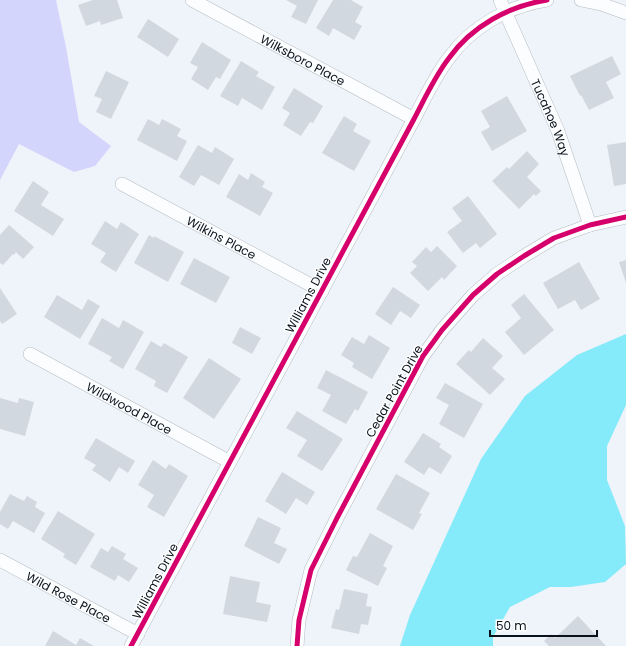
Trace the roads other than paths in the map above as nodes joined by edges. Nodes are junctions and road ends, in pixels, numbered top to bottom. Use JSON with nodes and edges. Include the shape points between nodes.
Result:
{"nodes":[{"id":1,"x":192,"y":0,"type":"edge"},
{"id":2,"x":547,"y":0,"type":"edge"},
{"id":3,"x":581,"y":0,"type":"edge"},
{"id":4,"x":502,"y":6,"type":"edge"},
{"id":5,"x":626,"y":13,"type":"edge"},
{"id":6,"x":414,"y":119,"type":"junction"},
{"id":7,"x":122,"y":184,"type":"dead end"},
{"id":8,"x":626,"y":217,"type":"edge"},
{"id":9,"x":590,"y":225,"type":"junction"},
{"id":10,"x":322,"y":291,"type":"junction"},
{"id":11,"x":30,"y":354,"type":"dead end"},
{"id":12,"x":230,"y":462,"type":"junction"},
{"id":13,"x":0,"y":560,"type":"edge"},
{"id":14,"x":138,"y":634,"type":"junction"},
{"id":15,"x":131,"y":646,"type":"edge"},
{"id":16,"x":297,"y":646,"type":"edge"}],
"edges":[{"from":1,"to":6,"type":"street","name":"Wilksboro Place"},
{"from":2,"to":4,"type":"street","name":"Williams Drive"},
{"from":3,"to":5,"type":"street"},
{"from":4,"to":6,"type":"street","name":"Williams Drive","via":[[452,53]]},
{"from":4,"to":9,"type":"street","name":"Tucahoe Way","via":[[558,131]]},
{"from":6,"to":10,"type":"street","name":"Williams Drive"},
{"from":7,"to":10,"type":"street","name":"Wilkins Place"},
{"from":8,"to":9,"type":"street","name":"Cedar Point Drive"},
{"from":9,"to":16,"type":"street","name":"Cedar Point Drive","via":[[554,238],[498,274],[473,295],[423,356],[311,570],[299,620]]},
{"from":10,"to":12,"type":"street","name":"Williams Drive"},
{"from":11,"to":12,"type":"street","name":"Wildwood Place"},
{"from":12,"to":14,"type":"street","name":"Williams Drive"},
{"from":13,"to":14,"type":"street","name":"Wild Rose Place"},
{"from":14,"to":15,"type":"street","name":"Williams Drive"}]}
